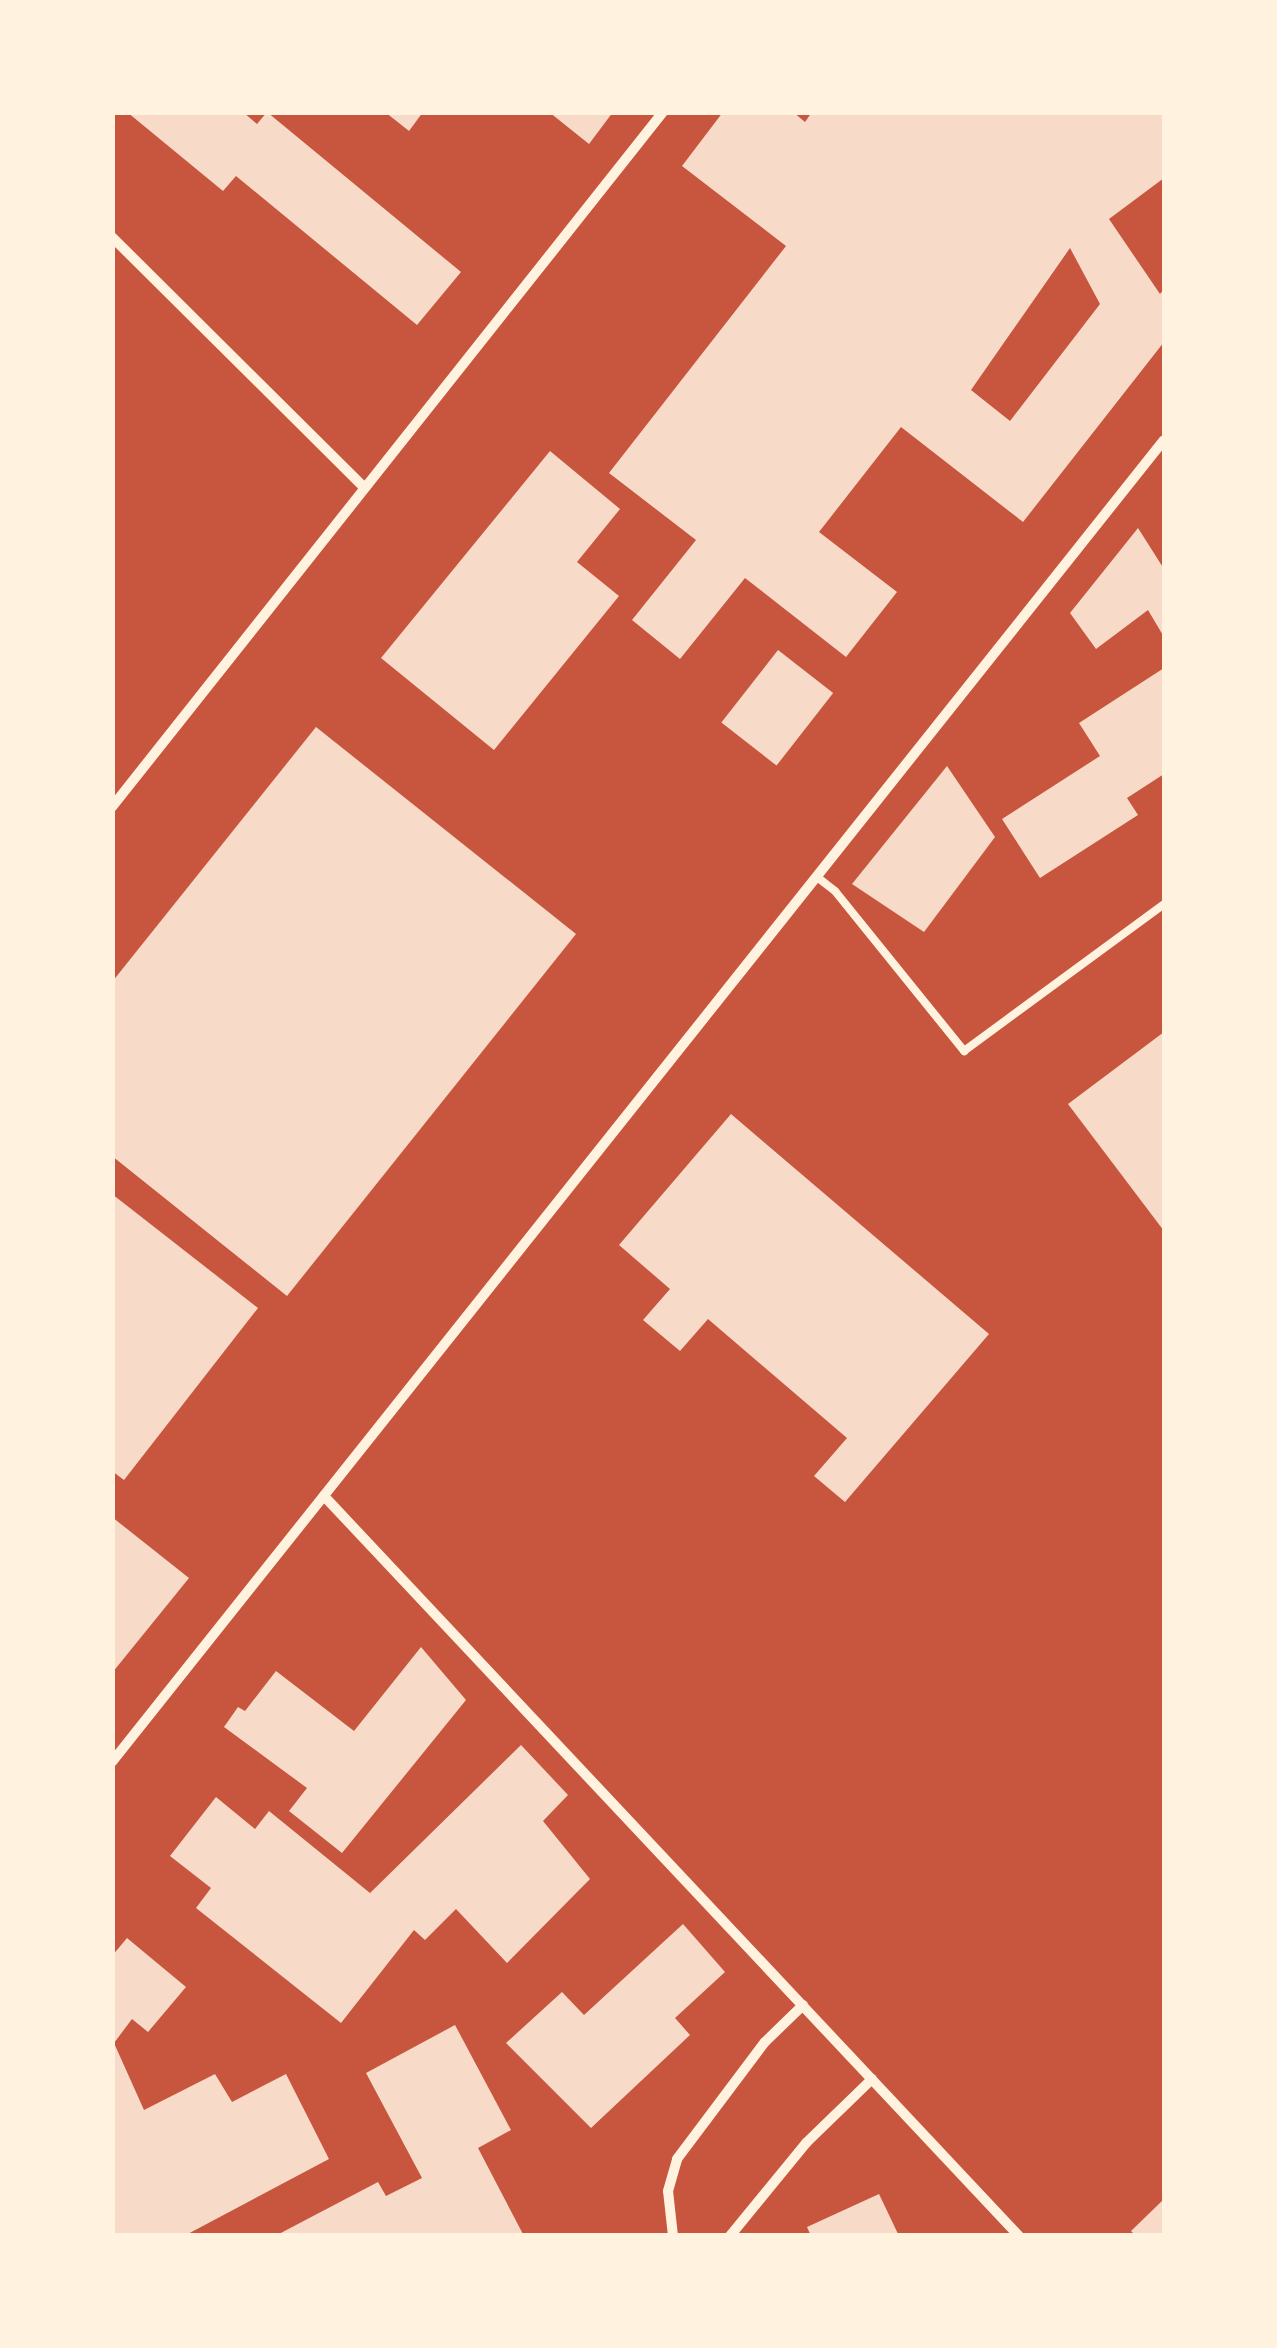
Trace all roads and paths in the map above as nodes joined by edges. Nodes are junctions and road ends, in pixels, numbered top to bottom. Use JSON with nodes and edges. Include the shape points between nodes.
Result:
{"nodes":[{"id":1,"x":664,"y":112,"type":"edge"},
{"id":2,"x":112,"y":238,"type":"edge"},
{"id":3,"x":1164,"y":440,"type":"edge"},
{"id":4,"x":365,"y":488,"type":"junction"},
{"id":5,"x":112,"y":807,"type":"edge"},
{"id":6,"x":816,"y":877,"type":"junction"},
{"id":7,"x":1164,"y":904,"type":"edge"},
{"id":8,"x":324,"y":1496,"type":"junction"},
{"id":9,"x":112,"y":1762,"type":"edge"},
{"id":10,"x":803,"y":2005,"type":"junction"},
{"id":11,"x":872,"y":2079,"type":"junction"},
{"id":12,"x":673,"y":2236,"type":"edge"},
{"id":13,"x":730,"y":2236,"type":"edge"},
{"id":14,"x":1019,"y":2236,"type":"edge"}],
"edges":[{"from":1,"to":4,"type":"street"},
{"from":2,"to":4,"type":"street"},
{"from":3,"to":6,"type":"street"},
{"from":4,"to":5,"type":"street"},
{"from":6,"to":7,"type":"lane","via":[[835,891],[964,1051]]},
{"from":6,"to":8,"type":"street"},
{"from":8,"to":9,"type":"street"},
{"from":8,"to":10,"type":"street"},
{"from":10,"to":11,"type":"street"},
{"from":10,"to":12,"type":"street","via":[[765,2042],[677,2160],[668,2191]]},
{"from":11,"to":13,"type":"street","via":[[806,2144]]},
{"from":11,"to":14,"type":"street"}]}
